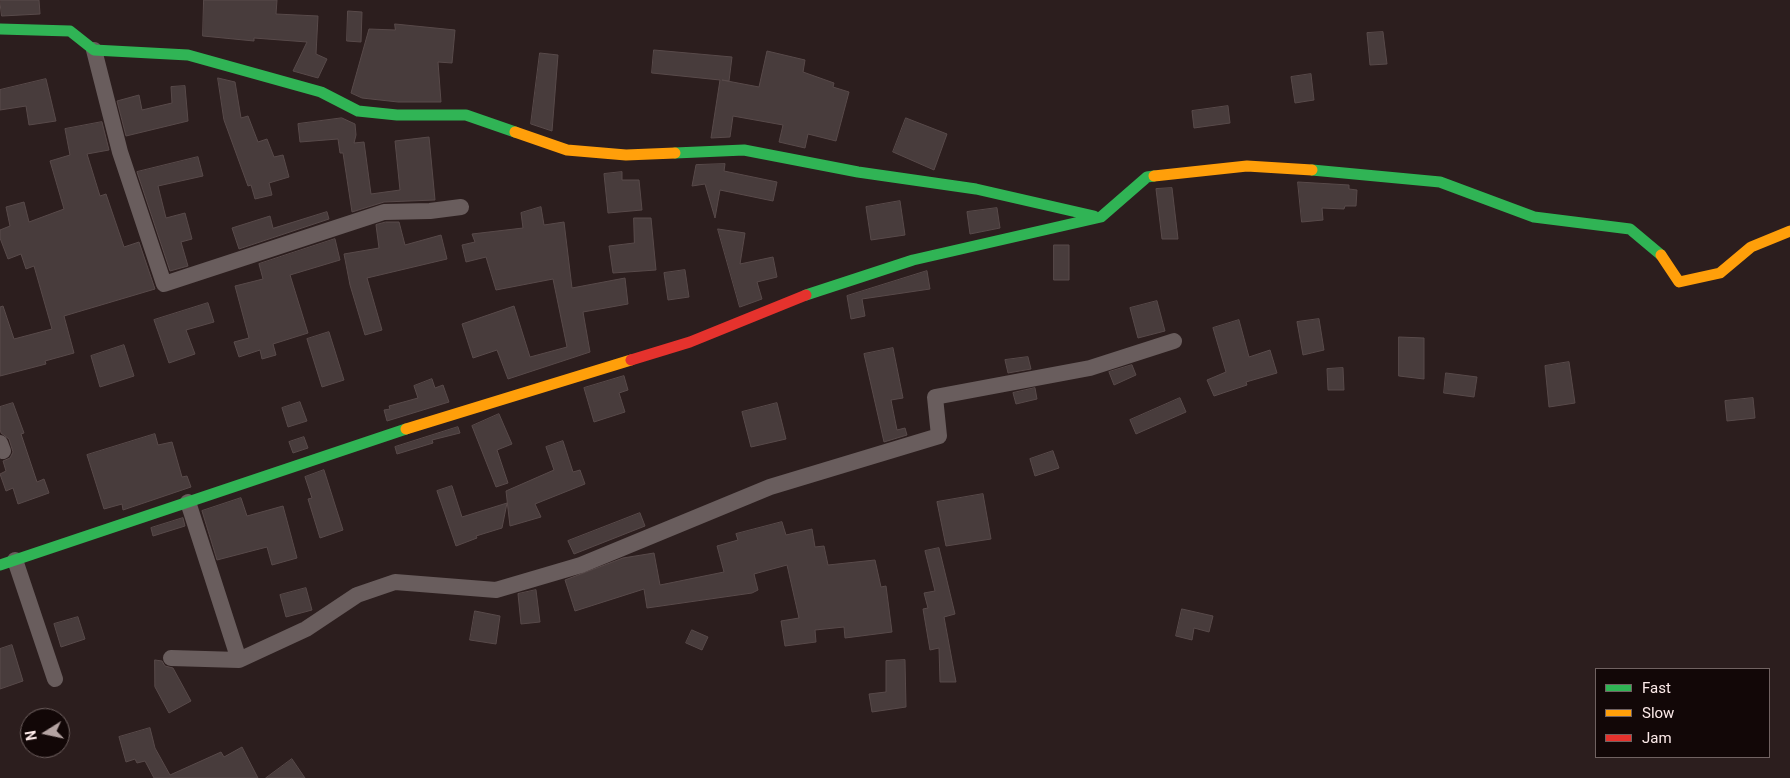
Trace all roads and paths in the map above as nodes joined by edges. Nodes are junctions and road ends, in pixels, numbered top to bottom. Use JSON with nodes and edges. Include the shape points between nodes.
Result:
{"nodes":[{"id":1,"x":0,"y":28,"type":"edge"},
{"id":2,"x":94,"y":50,"type":"junction"},
{"id":3,"x":461,"y":207,"type":"dead end"},
{"id":4,"x":1101,"y":217,"type":"junction"},
{"id":5,"x":1790,"y":231,"type":"edge"},
{"id":6,"x":1174,"y":341,"type":"dead end"},
{"id":7,"x":188,"y":502,"type":"junction"},
{"id":8,"x":7,"y":562,"type":"edge"},
{"id":9,"x":171,"y":658,"type":"dead end"},
{"id":10,"x":239,"y":660,"type":"junction"},
{"id":11,"x":55,"y":679,"type":"dead end"}],
"edges":[{"from":1,"to":2,"type":"street","via":[[70,30]]},
{"from":2,"to":3,"type":"street","via":[[120,152],[164,284],[384,212]]},
{"from":2,"to":4,"type":"street","via":[[188,54],[321,92],[358,111],[397,115],[466,115],[566,150],[626,155],[744,150],[858,172],[976,189]]},
{"from":4,"to":5,"type":"street","via":[[1147,177],[1247,166],[1363,173],[1440,182],[1534,217],[1630,229],[1659,250],[1679,282],[1720,273],[1751,247]]},
{"from":4,"to":7,"type":"street","via":[[912,260],[801,297],[690,342],[394,433]]},
{"from":6,"to":10,"type":"street","via":[[1090,368],[935,397],[939,436],[770,487],[581,565],[496,590],[395,582],[357,595],[306,629]]},
{"from":7,"to":8,"type":"street"},
{"from":7,"to":10,"type":"street"},
{"from":8,"to":11,"type":"street"},
{"from":9,"to":10,"type":"street"}]}
